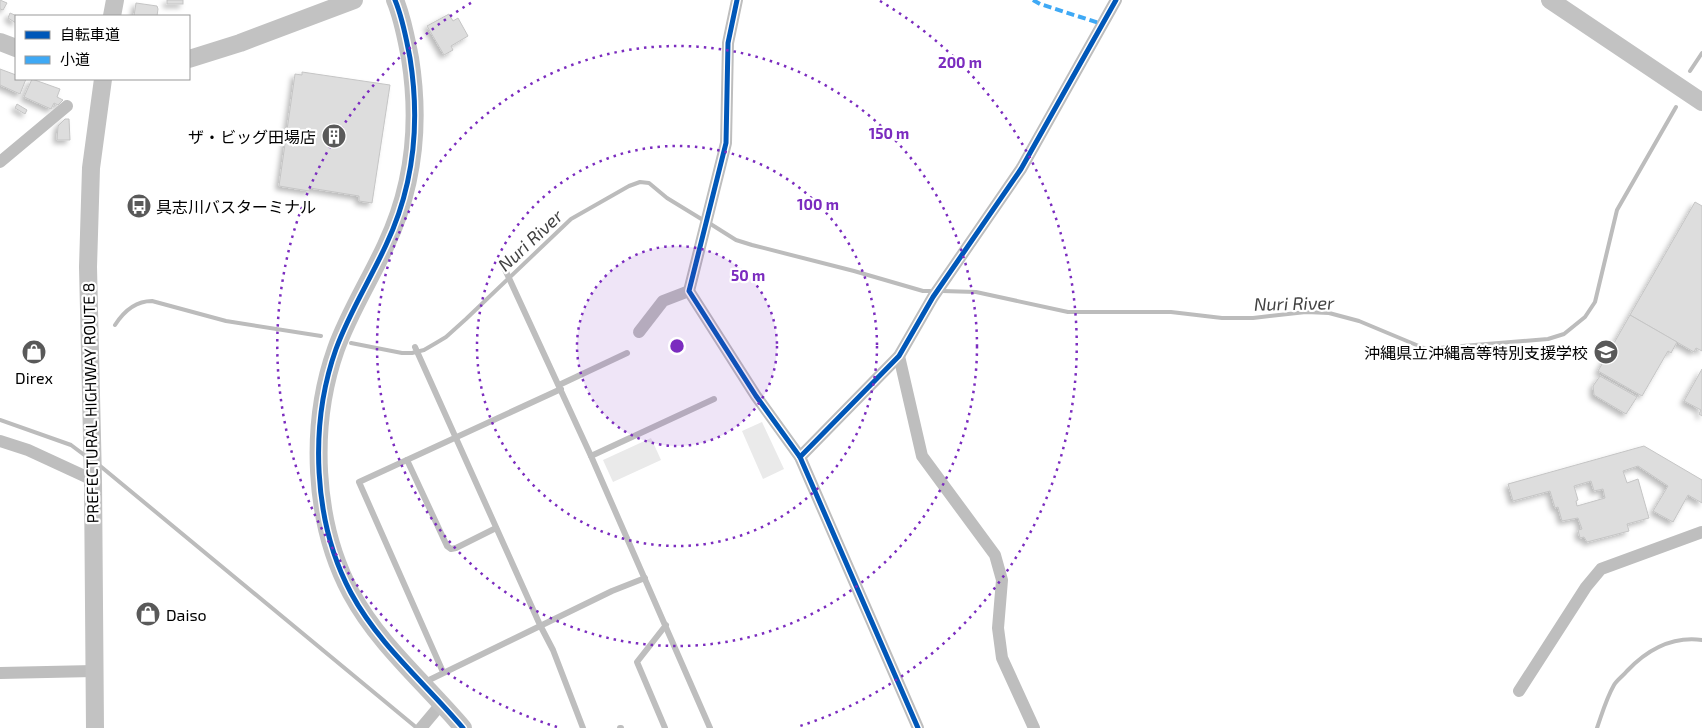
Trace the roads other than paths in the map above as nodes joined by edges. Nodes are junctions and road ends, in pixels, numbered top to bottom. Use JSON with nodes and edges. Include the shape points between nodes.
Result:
{"nodes":[{"id":1,"x":115,"y":0,"type":"edge"},
{"id":2,"x":354,"y":0,"type":"edge"},
{"id":3,"x":395,"y":0,"type":"edge"},
{"id":4,"x":737,"y":0,"type":"edge"},
{"id":5,"x":1116,"y":0,"type":"edge"},
{"id":6,"x":1550,"y":0,"type":"edge"},
{"id":7,"x":112,"y":15,"type":"edge"},
{"id":8,"x":0,"y":42,"type":"edge"},
{"id":9,"x":15,"y":48,"type":"edge"},
{"id":10,"x":190,"y":59,"type":"edge"},
{"id":11,"x":103,"y":80,"type":"edge"},
{"id":12,"x":1702,"y":102,"type":"edge"},
{"id":13,"x":67,"y":106,"type":"dead end"},
{"id":14,"x":0,"y":162,"type":"edge"},
{"id":15,"x":502,"y":263,"type":"dead end"},
{"id":16,"x":689,"y":291,"type":"junction"},
{"id":17,"x":639,"y":332,"type":"dead end"},
{"id":18,"x":416,"y":347,"type":"dead end"},
{"id":19,"x":627,"y":353,"type":"dead end"},
{"id":20,"x":899,"y":356,"type":"junction"},
{"id":21,"x":560,"y":387,"type":"junction"},
{"id":22,"x":714,"y":399,"type":"dead end"},
{"id":23,"x":456,"y":438,"type":"junction"},
{"id":24,"x":0,"y":441,"type":"edge"},
{"id":25,"x":591,"y":456,"type":"junction"},
{"id":26,"x":800,"y":457,"type":"junction"},
{"id":27,"x":407,"y":460,"type":"junction"},
{"id":28,"x":92,"y":478,"type":"junction"},
{"id":29,"x":496,"y":528,"type":"junction"},
{"id":30,"x":1702,"y":532,"type":"edge"},
{"id":31,"x":645,"y":578,"type":"junction"},
{"id":32,"x":540,"y":625,"type":"junction"},
{"id":33,"x":666,"y":625,"type":"junction"},
{"id":34,"x":94,"y":671,"type":"junction"},
{"id":35,"x":443,"y":672,"type":"junction"},
{"id":36,"x":0,"y":673,"type":"edge"},
{"id":37,"x":423,"y":683,"type":"junction"},
{"id":38,"x":1519,"y":691,"type":"dead end"},
{"id":39,"x":442,"y":703,"type":"junction"},
{"id":40,"x":95,"y":728,"type":"edge"},
{"id":41,"x":421,"y":728,"type":"edge"},
{"id":42,"x":463,"y":728,"type":"edge"},
{"id":43,"x":583,"y":728,"type":"edge"},
{"id":44,"x":665,"y":728,"type":"edge"},
{"id":45,"x":710,"y":728,"type":"edge"},
{"id":46,"x":918,"y":728,"type":"edge"},
{"id":47,"x":1034,"y":728,"type":"edge"}],
"edges":[{"from":1,"to":7,"type":"main road"},
{"from":2,"to":10,"type":"main road"},
{"from":3,"to":37,"type":"main road","via":[[404,26],[412,75],[415,110],[413,150],[404,194],[387,244],[345,325],[328,375],[318,458],[331,542],[351,592],[367,620]]},
{"from":4,"to":16,"type":"street","via":[[728,43],[726,143]]},
{"from":5,"to":20,"type":"street","via":[[1021,169],[933,297]]},
{"from":6,"to":12,"type":"main road"},
{"from":8,"to":9,"type":"main road"},
{"from":11,"to":28,"type":"main road","name":"PREFECTURAL HIGHWAY ROUTE 8","via":[[91,168],[88,257]]},
{"from":13,"to":14,"type":"street"},
{"from":15,"to":21,"type":"lane"},
{"from":16,"to":17,"type":"street","via":[[663,301]]},
{"from":16,"to":26,"type":"street","via":[[756,396]]},
{"from":18,"to":23,"type":"lane"},
{"from":19,"to":21,"type":"lane"},
{"from":20,"to":26,"type":"street"},
{"from":20,"to":47,"type":"street","via":[[922,456],[995,555],[1002,580],[998,628],[1002,658]]},
{"from":21,"to":23,"type":"lane"},
{"from":21,"to":25,"type":"lane"},
{"from":22,"to":25,"type":"lane"},
{"from":23,"to":27,"type":"lane"},
{"from":23,"to":29,"type":"lane"},
{"from":24,"to":28,"type":"street"},
{"from":25,"to":31,"type":"lane"},
{"from":26,"to":46,"type":"street"},
{"from":27,"to":29,"type":"lane","via":[[447,546],[456,548]]},
{"from":27,"to":35,"type":"lane","via":[[359,482]]},
{"from":28,"to":34,"type":"main road","name":"PREFECTURAL HIGHWAY ROUTE 8"},
{"from":29,"to":32,"type":"lane"},
{"from":30,"to":38,"type":"street","via":[[1602,569],[1586,588]]},
{"from":31,"to":32,"type":"lane"},
{"from":31,"to":33,"type":"lane"},
{"from":32,"to":35,"type":"lane"},
{"from":32,"to":43,"type":"lane","via":[[554,650]]},
{"from":33,"to":44,"type":"lane","via":[[637,662]]},
{"from":33,"to":45,"type":"lane"},
{"from":34,"to":36,"type":"street"},
{"from":34,"to":40,"type":"main road","name":"PREFECTURAL HIGHWAY ROUTE 8"},
{"from":35,"to":37,"type":"lane"},
{"from":37,"to":39,"type":"main road"},
{"from":39,"to":41,"type":"street"},
{"from":39,"to":42,"type":"main road"}]}
